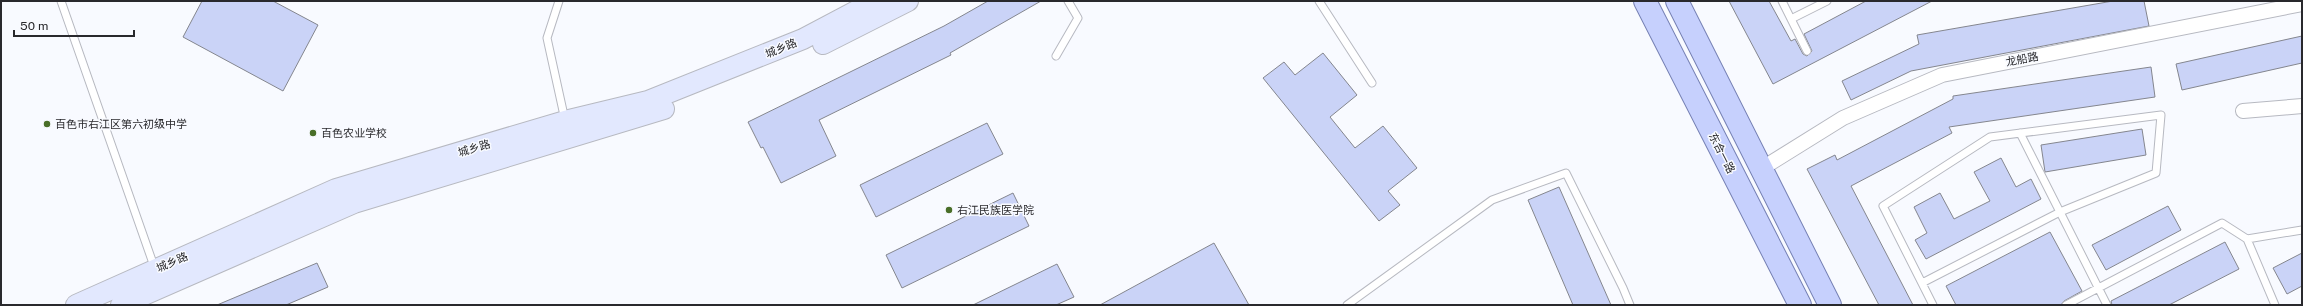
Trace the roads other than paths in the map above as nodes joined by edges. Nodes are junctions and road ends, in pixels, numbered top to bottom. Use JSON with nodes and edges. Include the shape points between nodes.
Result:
{"nodes":[{"id":1,"x":61,"y":1,"type":"edge"},
{"id":2,"x":559,"y":1,"type":"edge"},
{"id":3,"x":875,"y":1,"type":"edge"},
{"id":4,"x":908,"y":1,"type":"edge"},
{"id":5,"x":1068,"y":1,"type":"edge"},
{"id":6,"x":1319,"y":1,"type":"edge"},
{"id":7,"x":1645,"y":1,"type":"edge"},
{"id":8,"x":1677,"y":1,"type":"edge"},
{"id":9,"x":1782,"y":1,"type":"edge"},
{"id":10,"x":1827,"y":1,"type":"edge"},
{"id":11,"x":2302,"y":4,"type":"edge"},
{"id":12,"x":1791,"y":19,"type":"junction"},
{"id":13,"x":1807,"y":52,"type":"dead end"},
{"id":14,"x":1056,"y":56,"type":"dead end"},
{"id":15,"x":1372,"y":84,"type":"dead end"},
{"id":16,"x":2302,"y":106,"type":"edge"},
{"id":17,"x":2243,"y":111,"type":"dead end"},
{"id":18,"x":570,"y":129,"type":"junction"},
{"id":19,"x":2020,"y":133,"type":"junction"},
{"id":20,"x":1761,"y":169,"type":"junction"},
{"id":21,"x":2060,"y":212,"type":"junction"},
{"id":22,"x":2302,"y":230,"type":"edge"},
{"id":23,"x":2247,"y":239,"type":"junction"},
{"id":24,"x":155,"y":269,"type":"junction"},
{"id":25,"x":1922,"y":283,"type":"junction"},
{"id":26,"x":2098,"y":288,"type":"junction"},
{"id":27,"x":76,"y":305,"type":"edge"},
{"id":28,"x":122,"y":305,"type":"edge"},
{"id":29,"x":1347,"y":305,"type":"edge"},
{"id":30,"x":1630,"y":305,"type":"edge"},
{"id":31,"x":1800,"y":305,"type":"edge"},
{"id":32,"x":1830,"y":305,"type":"edge"},
{"id":33,"x":1933,"y":305,"type":"edge"},
{"id":34,"x":2066,"y":305,"type":"edge"},
{"id":35,"x":2107,"y":305,"type":"edge"},
{"id":36,"x":2275,"y":305,"type":"edge"}],
"edges":[{"from":1,"to":24,"type":"lane"},
{"from":2,"to":18,"type":"lane","via":[[547,38]]},
{"from":3,"to":18,"type":"main road","name":"城乡路","via":[[803,39]]},
{"from":4,"to":18,"type":"main road","name":"城乡路","via":[[809,51],[653,114]]},
{"from":5,"to":14,"type":"lane","via":[[1078,18]]},
{"from":6,"to":15,"type":"lane"},
{"from":7,"to":31,"type":"main road","name":"东合一路"},
{"from":8,"to":20,"type":"main road"},
{"from":9,"to":12,"type":"lane"},
{"from":10,"to":12,"type":"lane"},
{"from":11,"to":20,"type":"street","name":"龙船路","via":[[1942,75],[1844,118]]},
{"from":12,"to":13,"type":"lane"},
{"from":16,"to":17,"type":"street"},
{"from":18,"to":24,"type":"main road","name":"城乡路","via":[[336,188]]},
{"from":18,"to":28,"type":"main road","name":"城乡路","via":[[354,203]]},
{"from":19,"to":21,"type":"lane"},
{"from":19,"to":21,"type":"lane","via":[[2161,115],[2156,173]]},
{"from":19,"to":25,"type":"lane","via":[[1990,137],[1883,206]]},
{"from":20,"to":32,"type":"main road"},
{"from":21,"to":25,"type":"lane"},
{"from":21,"to":26,"type":"lane"},
{"from":22,"to":23,"type":"lane"},
{"from":23,"to":26,"type":"lane","via":[[2222,223]]},
{"from":23,"to":36,"type":"lane"},
{"from":24,"to":27,"type":"main road","name":"城乡路"},
{"from":25,"to":33,"type":"lane"},
{"from":26,"to":34,"type":"lane"},
{"from":26,"to":35,"type":"lane"},
{"from":29,"to":30,"type":"lane","via":[[1492,200],[1566,174]]}]}
